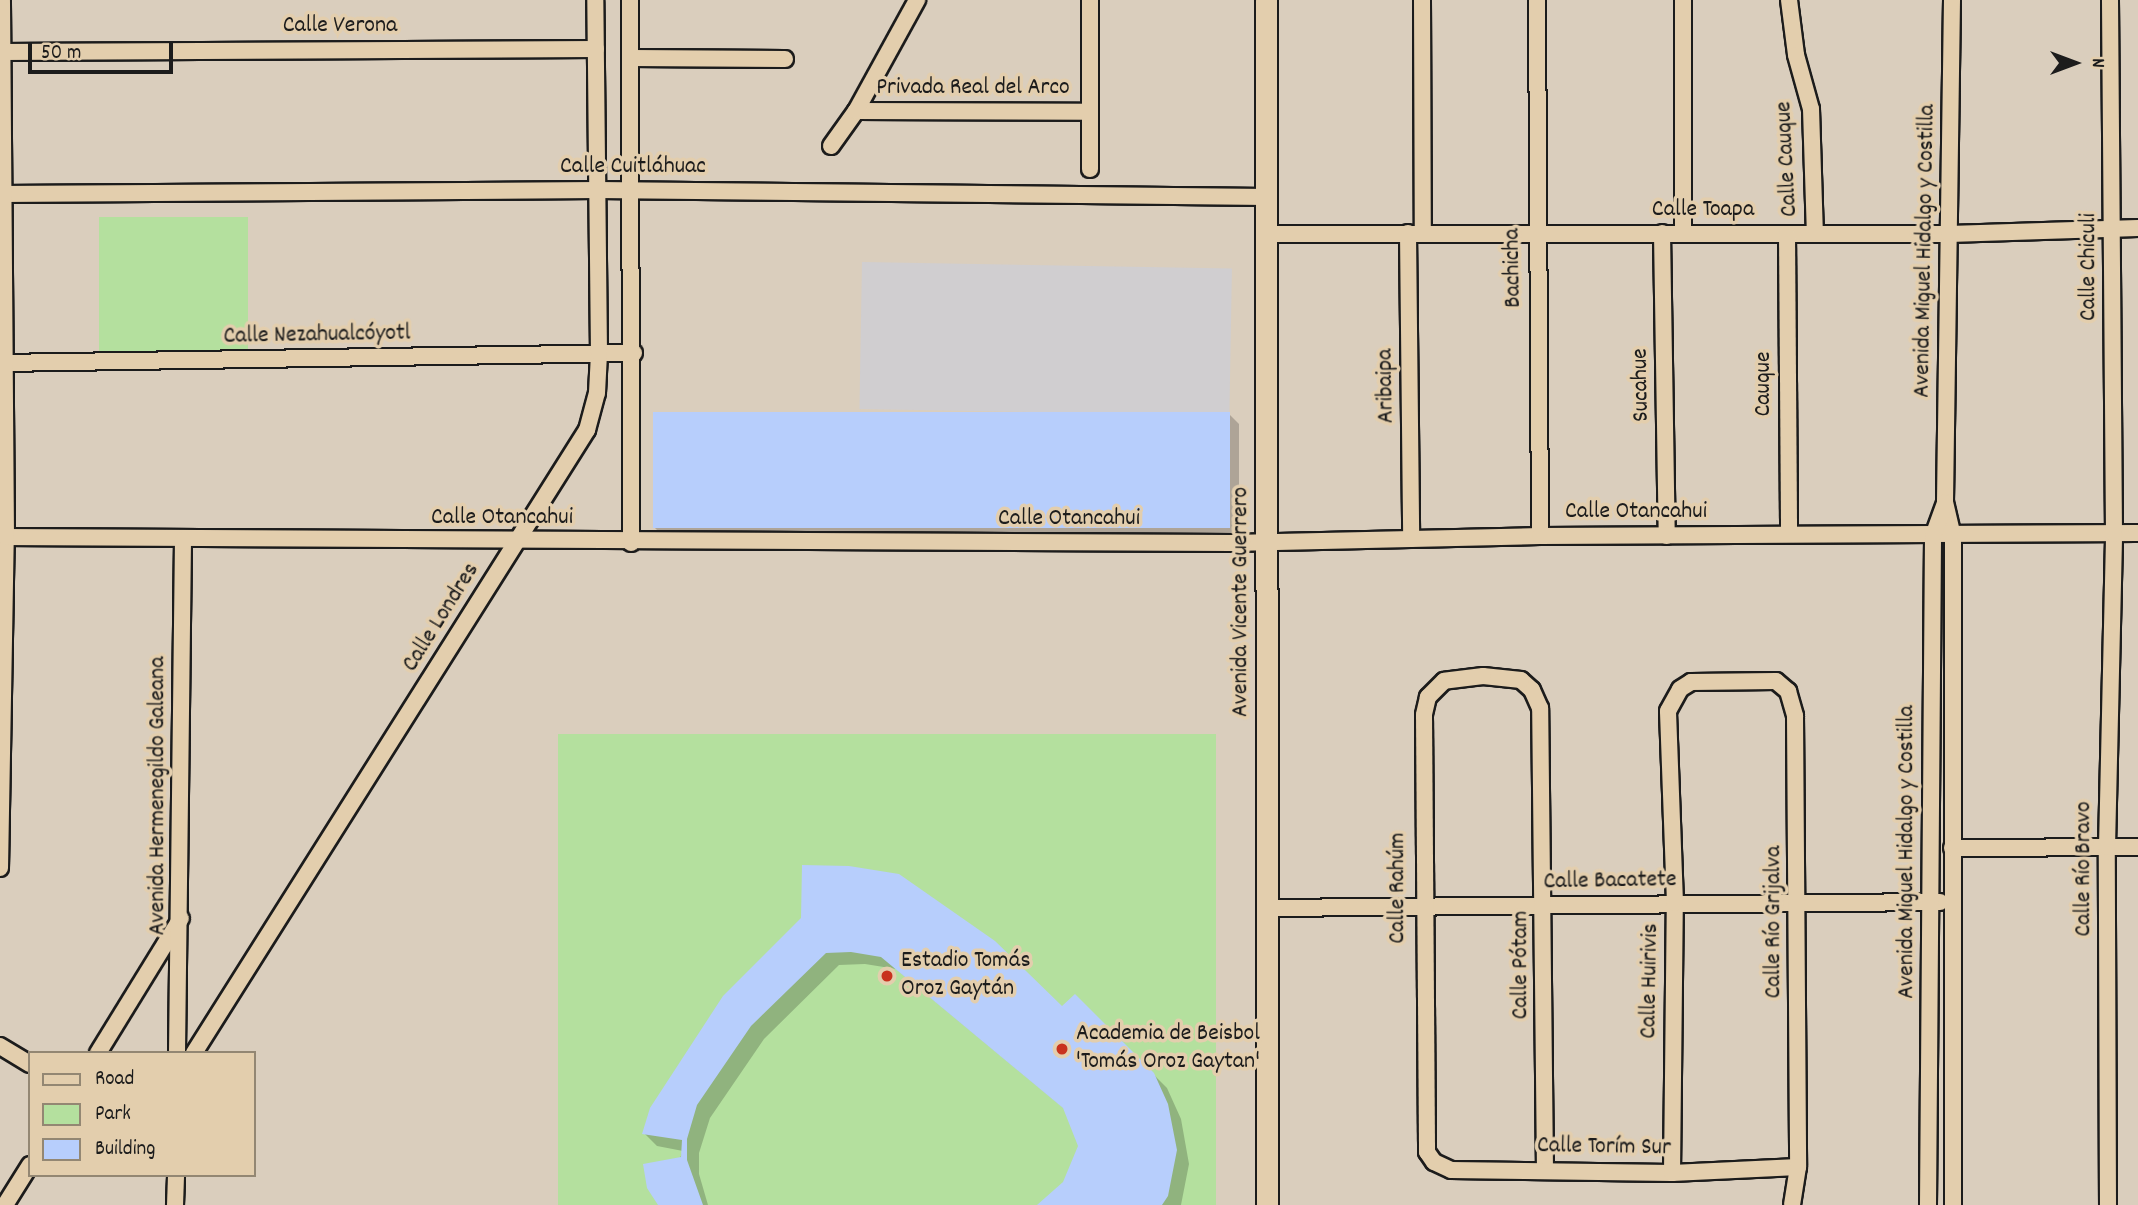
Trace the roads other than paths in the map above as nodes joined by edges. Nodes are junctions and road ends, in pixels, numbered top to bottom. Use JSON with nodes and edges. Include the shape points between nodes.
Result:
{"nodes":[{"id":1,"x":2,"y":0,"type":"edge"},
{"id":2,"x":594,"y":0,"type":"edge"},
{"id":3,"x":630,"y":0,"type":"edge"},
{"id":4,"x":917,"y":0,"type":"edge"},
{"id":5,"x":1090,"y":0,"type":"edge"},
{"id":6,"x":1266,"y":0,"type":"edge"},
{"id":7,"x":1422,"y":0,"type":"edge"},
{"id":8,"x":1537,"y":0,"type":"edge"},
{"id":9,"x":1683,"y":0,"type":"edge"},
{"id":10,"x":1789,"y":0,"type":"edge"},
{"id":11,"x":1952,"y":0,"type":"edge"},
{"id":12,"x":2110,"y":0,"type":"edge"},
{"id":13,"x":596,"y":49,"type":"junction"},
{"id":14,"x":2,"y":52,"type":"edge"},
{"id":15,"x":631,"y":58,"type":"junction"},
{"id":16,"x":785,"y":59,"type":"dead end"},
{"id":17,"x":856,"y":111,"type":"junction"},
{"id":18,"x":1089,"y":112,"type":"junction"},
{"id":19,"x":831,"y":146,"type":"dead end"},
{"id":20,"x":1090,"y":170,"type":"dead end"},
{"id":21,"x":598,"y":190,"type":"junction"},
{"id":22,"x":633,"y":190,"type":"junction"},
{"id":23,"x":2,"y":194,"type":"edge"},
{"id":24,"x":1267,"y":197,"type":"junction"},
{"id":25,"x":2113,"y":228,"type":"junction"},
{"id":26,"x":2138,"y":228,"type":"edge"},
{"id":27,"x":1415,"y":233,"type":"junction"},
{"id":28,"x":1536,"y":233,"type":"junction"},
{"id":29,"x":1662,"y":233,"type":"junction"},
{"id":30,"x":1683,"y":233,"type":"junction"},
{"id":31,"x":1268,"y":234,"type":"junction"},
{"id":32,"x":1787,"y":234,"type":"junction"},
{"id":33,"x":1815,"y":234,"type":"junction"},
{"id":34,"x":1949,"y":234,"type":"junction"},
{"id":35,"x":599,"y":353,"type":"junction"},
{"id":36,"x":634,"y":353,"type":"junction"},
{"id":37,"x":3,"y":363,"type":"edge"},
{"id":38,"x":1945,"y":502,"type":"junction"},
{"id":39,"x":1789,"y":533,"type":"junction"},
{"id":40,"x":2114,"y":534,"type":"junction"},
{"id":41,"x":2138,"y":534,"type":"edge"},
{"id":42,"x":1540,"y":536,"type":"junction"},
{"id":43,"x":1667,"y":536,"type":"junction"},
{"id":44,"x":1933,"y":536,"type":"junction"},
{"id":45,"x":1953,"y":536,"type":"junction"},
{"id":46,"x":3,"y":537,"type":"edge"},
{"id":47,"x":1411,"y":538,"type":"junction"},
{"id":48,"x":183,"y":540,"type":"junction"},
{"id":49,"x":517,"y":541,"type":"junction"},
{"id":50,"x":1268,"y":542,"type":"junction"},
{"id":51,"x":631,"y":543,"type":"junction"},
{"id":52,"x":1483,"y":676,"type":"joint"},
{"id":53,"x":1741,"y":679,"type":"joint"},
{"id":54,"x":2,"y":723,"type":"edge"},
{"id":55,"x":2106,"y":847,"type":"junction"},
{"id":56,"x":2138,"y":847,"type":"edge"},
{"id":57,"x":1952,"y":848,"type":"junction"},
{"id":58,"x":0,"y":869,"type":"edge"},
{"id":59,"x":1930,"y":902,"type":"junction"},
{"id":60,"x":1953,"y":902,"type":"junction"},
{"id":61,"x":1675,"y":903,"type":"junction"},
{"id":62,"x":1798,"y":905,"type":"junction"},
{"id":63,"x":1422,"y":906,"type":"junction"},
{"id":64,"x":1545,"y":906,"type":"junction"},
{"id":65,"x":1267,"y":908,"type":"junction"},
{"id":66,"x":181,"y":917,"type":"junction"},
{"id":67,"x":0,"y":1046,"type":"edge"},
{"id":68,"x":99,"y":1051,"type":"edge"},
{"id":69,"x":177,"y":1051,"type":"edge"},
{"id":70,"x":195,"y":1051,"type":"edge"},
{"id":71,"x":28,"y":1062,"type":"edge"},
{"id":72,"x":1424,"y":1143,"type":"joint"},
{"id":73,"x":1798,"y":1167,"type":"junction"},
{"id":74,"x":28,"y":1168,"type":"edge"},
{"id":75,"x":1545,"y":1170,"type":"junction"},
{"id":76,"x":1672,"y":1173,"type":"junction"},
{"id":77,"x":176,"y":1177,"type":"edge"},
{"id":78,"x":5,"y":1205,"type":"edge"},
{"id":79,"x":175,"y":1205,"type":"edge"},
{"id":80,"x":1267,"y":1205,"type":"edge"},
{"id":81,"x":1792,"y":1205,"type":"edge"},
{"id":82,"x":1928,"y":1205,"type":"edge"},
{"id":83,"x":1953,"y":1205,"type":"edge"},
{"id":84,"x":2108,"y":1205,"type":"edge"}],
"edges":[{"from":1,"to":14,"type":"street"},
{"from":2,"to":13,"type":"street","name":"Calle Londres"},
{"from":3,"to":15,"type":"street"},
{"from":4,"to":17,"type":"street","name":"Privada Real del Arco"},
{"from":5,"to":18,"type":"street","name":"Privada Real del Arco"},
{"from":6,"to":24,"type":"main road","name":"Avenida Vicente Guerrero"},
{"from":7,"to":27,"type":"street","name":"Aribaipa"},
{"from":8,"to":28,"type":"street","name":"Bachicha"},
{"from":9,"to":30,"type":"street"},
{"from":10,"to":33,"type":"street","name":"Calle Cauque","via":[[1796,55],[1811,109]]},
{"from":11,"to":34,"type":"street","name":"Avenida Miguel Hidalgo y Costilla"},
{"from":12,"to":25,"type":"street","name":"Calle Chiculi"},
{"from":13,"to":14,"type":"street","name":"Calle Verona"},
{"from":13,"to":21,"type":"street","name":"Calle Londres"},
{"from":14,"to":23,"type":"street"},
{"from":15,"to":16,"type":"street"},
{"from":15,"to":22,"type":"street"},
{"from":17,"to":18,"type":"street","name":"Privada Real del Arco"},
{"from":17,"to":19,"type":"street","name":"Privada Real del Arco"},
{"from":18,"to":20,"type":"street","name":"Privada Real del Arco"},
{"from":21,"to":22,"type":"street","name":"Calle Cuitláhuac"},
{"from":21,"to":23,"type":"street","name":"Calle Cuitláhuac"},
{"from":21,"to":35,"type":"street","name":"Calle Londres"},
{"from":22,"to":24,"type":"street","name":"Calle Cuitláhuac"},
{"from":22,"to":36,"type":"street"},
{"from":23,"to":37,"type":"street"},
{"from":24,"to":31,"type":"main road","name":"Avenida Vicente Guerrero"},
{"from":25,"to":26,"type":"street","name":"Calle Toapa"},
{"from":25,"to":34,"type":"street","name":"Calle Toapa"},
{"from":25,"to":40,"type":"street","name":"Calle Chiculi"},
{"from":27,"to":28,"type":"street","name":"Calle Toapa"},
{"from":27,"to":31,"type":"street","name":"Calle Toapa"},
{"from":27,"to":47,"type":"street","name":"Aribaipa"},
{"from":28,"to":29,"type":"street","name":"Calle Toapa"},
{"from":28,"to":42,"type":"street","name":"Bachicha"},
{"from":29,"to":30,"type":"street","name":"Calle Toapa"},
{"from":29,"to":43,"type":"street","name":"Sucahue"},
{"from":30,"to":32,"type":"street","name":"Calle Toapa"},
{"from":31,"to":50,"type":"main road","name":"Avenida Vicente Guerrero"},
{"from":32,"to":33,"type":"street","name":"Calle Toapa"},
{"from":32,"to":39,"type":"street","name":"Cauque"},
{"from":33,"to":34,"type":"street","name":"Calle Toapa"},
{"from":34,"to":38,"type":"street","name":"Avenida Miguel Hidalgo y Costilla"},
{"from":35,"to":36,"type":"street","name":"Calle Nezahualcóyotl"},
{"from":35,"to":37,"type":"street","name":"Calle Nezahualcóyotl"},
{"from":35,"to":49,"type":"street","name":"Calle Londres","via":[[597,393],[587,430]]},
{"from":36,"to":51,"type":"street"},
{"from":37,"to":46,"type":"street"},
{"from":38,"to":44,"type":"street","name":"Avenida Miguel Hidalgo y Costilla"},
{"from":38,"to":45,"type":"street","name":"Avenida Miguel Hidalgo y Costilla"},
{"from":39,"to":43,"type":"street","name":"Calle Otancahui"},
{"from":39,"to":44,"type":"street","name":"Calle Otancahui"},
{"from":40,"to":41,"type":"street","name":"Calle Otancahui"},
{"from":40,"to":45,"type":"street","name":"Calle Otancahui"},
{"from":40,"to":55,"type":"street","name":"Calle Río Bravo"},
{"from":42,"to":43,"type":"street","name":"Calle Otancahui"},
{"from":42,"to":47,"type":"street","name":"Calle Otancahui"},
{"from":44,"to":45,"type":"street","name":"Calle Otancahui"},
{"from":44,"to":59,"type":"street","name":"Avenida Miguel Hidalgo y Costilla"},
{"from":45,"to":57,"type":"street","name":"Avenida Miguel Hidalgo y Costilla"},
{"from":46,"to":48,"type":"street","name":"Calle Otancahui"},
{"from":46,"to":54,"type":"street"},
{"from":47,"to":50,"type":"street","name":"Calle Otancahui"},
{"from":48,"to":49,"type":"street","name":"Calle Otancahui"},
{"from":48,"to":66,"type":"street","name":"Avenida Hermenegildo Galeana"},
{"from":49,"to":51,"type":"street","name":"Calle Otancahui"},
{"from":49,"to":70,"type":"street","name":"Calle Londres"},
{"from":50,"to":51,"type":"street","name":"Calle Otancahui"},
{"from":50,"to":65,"type":"main road","name":"Avenida Vicente Guerrero"},
{"from":52,"to":63,"type":"street","name":"Calle Rahúm","via":[[1444,681],[1425,704]]},
{"from":52,"to":64,"type":"street","name":"Calle Pótam","via":[[1521,680],[1538,700]]},
{"from":53,"to":61,"type":"street","name":"Calle Huirivis","via":[[1691,682],[1680,689],[1668,711]]},
{"from":53,"to":62,"type":"street","name":"Calle Río Grijalva","via":[[1782,683],[1792,702]]},
{"from":54,"to":58,"type":"street"},
{"from":55,"to":56,"type":"street"},
{"from":55,"to":57,"type":"street"},
{"from":55,"to":84,"type":"street","name":"Calle Río Bravo"},
{"from":57,"to":60,"type":"street","name":"Avenida Miguel Hidalgo y Costilla"},
{"from":59,"to":60,"type":"street","name":"Calle Bacatete"},
{"from":59,"to":62,"type":"street","name":"Calle Bacatete"},
{"from":59,"to":82,"type":"street","name":"Avenida Miguel Hidalgo y Costilla"},
{"from":60,"to":83,"type":"street","name":"Avenida Miguel Hidalgo y Costilla"},
{"from":61,"to":62,"type":"street","name":"Calle Bacatete"},
{"from":61,"to":64,"type":"street","name":"Calle Bacatete"},
{"from":61,"to":76,"type":"street","name":"Calle Huirivis"},
{"from":62,"to":73,"type":"street","name":"Calle Río Grijalva"},
{"from":63,"to":64,"type":"street","name":"Calle Bacatete"},
{"from":63,"to":65,"type":"street","name":"Calle Bacatete"},
{"from":63,"to":72,"type":"street","name":"Calle Rahúm"},
{"from":64,"to":75,"type":"street","name":"Calle Pótam"},
{"from":65,"to":80,"type":"main road","name":"Avenida Vicente Guerrero"},
{"from":66,"to":68,"type":"street"},
{"from":66,"to":69,"type":"street","name":"Avenida Hermenegildo Galeana"},
{"from":67,"to":71,"type":"street"},
{"from":72,"to":75,"type":"street","name":"Calle Torím Sur","via":[[1434,1162],[1451,1170]]},
{"from":73,"to":76,"type":"street","name":"Calle Torím Sur"},
{"from":73,"to":81,"type":"street","name":"Calle Río Grijalva"},
{"from":74,"to":78,"type":"street"},
{"from":75,"to":76,"type":"street","name":"Calle Torím Sur"},
{"from":77,"to":79,"type":"street"}]}
